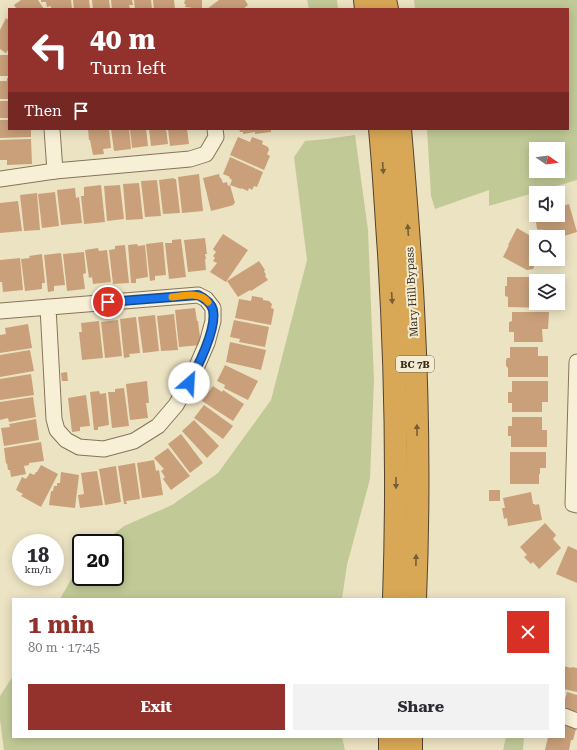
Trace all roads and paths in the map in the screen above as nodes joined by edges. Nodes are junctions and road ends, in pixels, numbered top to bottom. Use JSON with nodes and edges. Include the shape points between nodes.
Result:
{"nodes":[{"id":1,"x":52,"y":130,"type":"edge"},
{"id":2,"x":215,"y":130,"type":"edge"},
{"id":3,"x":380,"y":130,"type":"edge"},
{"id":4,"x":400,"y":130,"type":"edge"},
{"id":5,"x":55,"y":171,"type":"junction"},
{"id":6,"x":0,"y":179,"type":"edge"},
{"id":7,"x":48,"y":307,"type":"junction"},
{"id":8,"x":0,"y":311,"type":"edge"},
{"id":9,"x":577,"y":362,"type":"edge"},
{"id":10,"x":577,"y":505,"type":"edge"},
{"id":11,"x":394,"y":598,"type":"edge"},
{"id":12,"x":415,"y":598,"type":"edge"},
{"id":13,"x":565,"y":716,"type":"edge"},
{"id":14,"x":577,"y":721,"type":"edge"},
{"id":15,"x":390,"y":738,"type":"edge"},
{"id":16,"x":411,"y":738,"type":"edge"},
{"id":17,"x":390,"y":750,"type":"edge"},
{"id":18,"x":411,"y":750,"type":"edge"}],
"edges":[{"from":1,"to":5,"type":"street"},
{"from":2,"to":5,"type":"street","via":[[216,137],[206,154],[190,158]]},
{"from":3,"to":11,"type":"highway","name":"Mary Hill Bypass","number":"BC 7B","one_way":true,"via":[[395,396]]},
{"from":12,"to":4,"type":"highway","name":"Mary Hill Bypass","number":"BC 7B","one_way":true,"via":[[416,375],[408,217]]},
{"from":5,"to":6,"type":"street"},
{"from":7,"to":7,"type":"street","via":[[198,295],[206,299],[213,308],[213,321],[208,343],[193,375],[176,404],[158,426],[134,441],[104,449],[79,448],[66,440],[57,430],[54,419]]},
{"from":7,"to":8,"type":"street"},
{"from":9,"to":10,"type":"street","via":[[573,504]]},
{"from":13,"to":14,"type":"street"},
{"from":15,"to":17,"type":"highway"},
{"from":16,"to":18,"type":"highway"}]}
